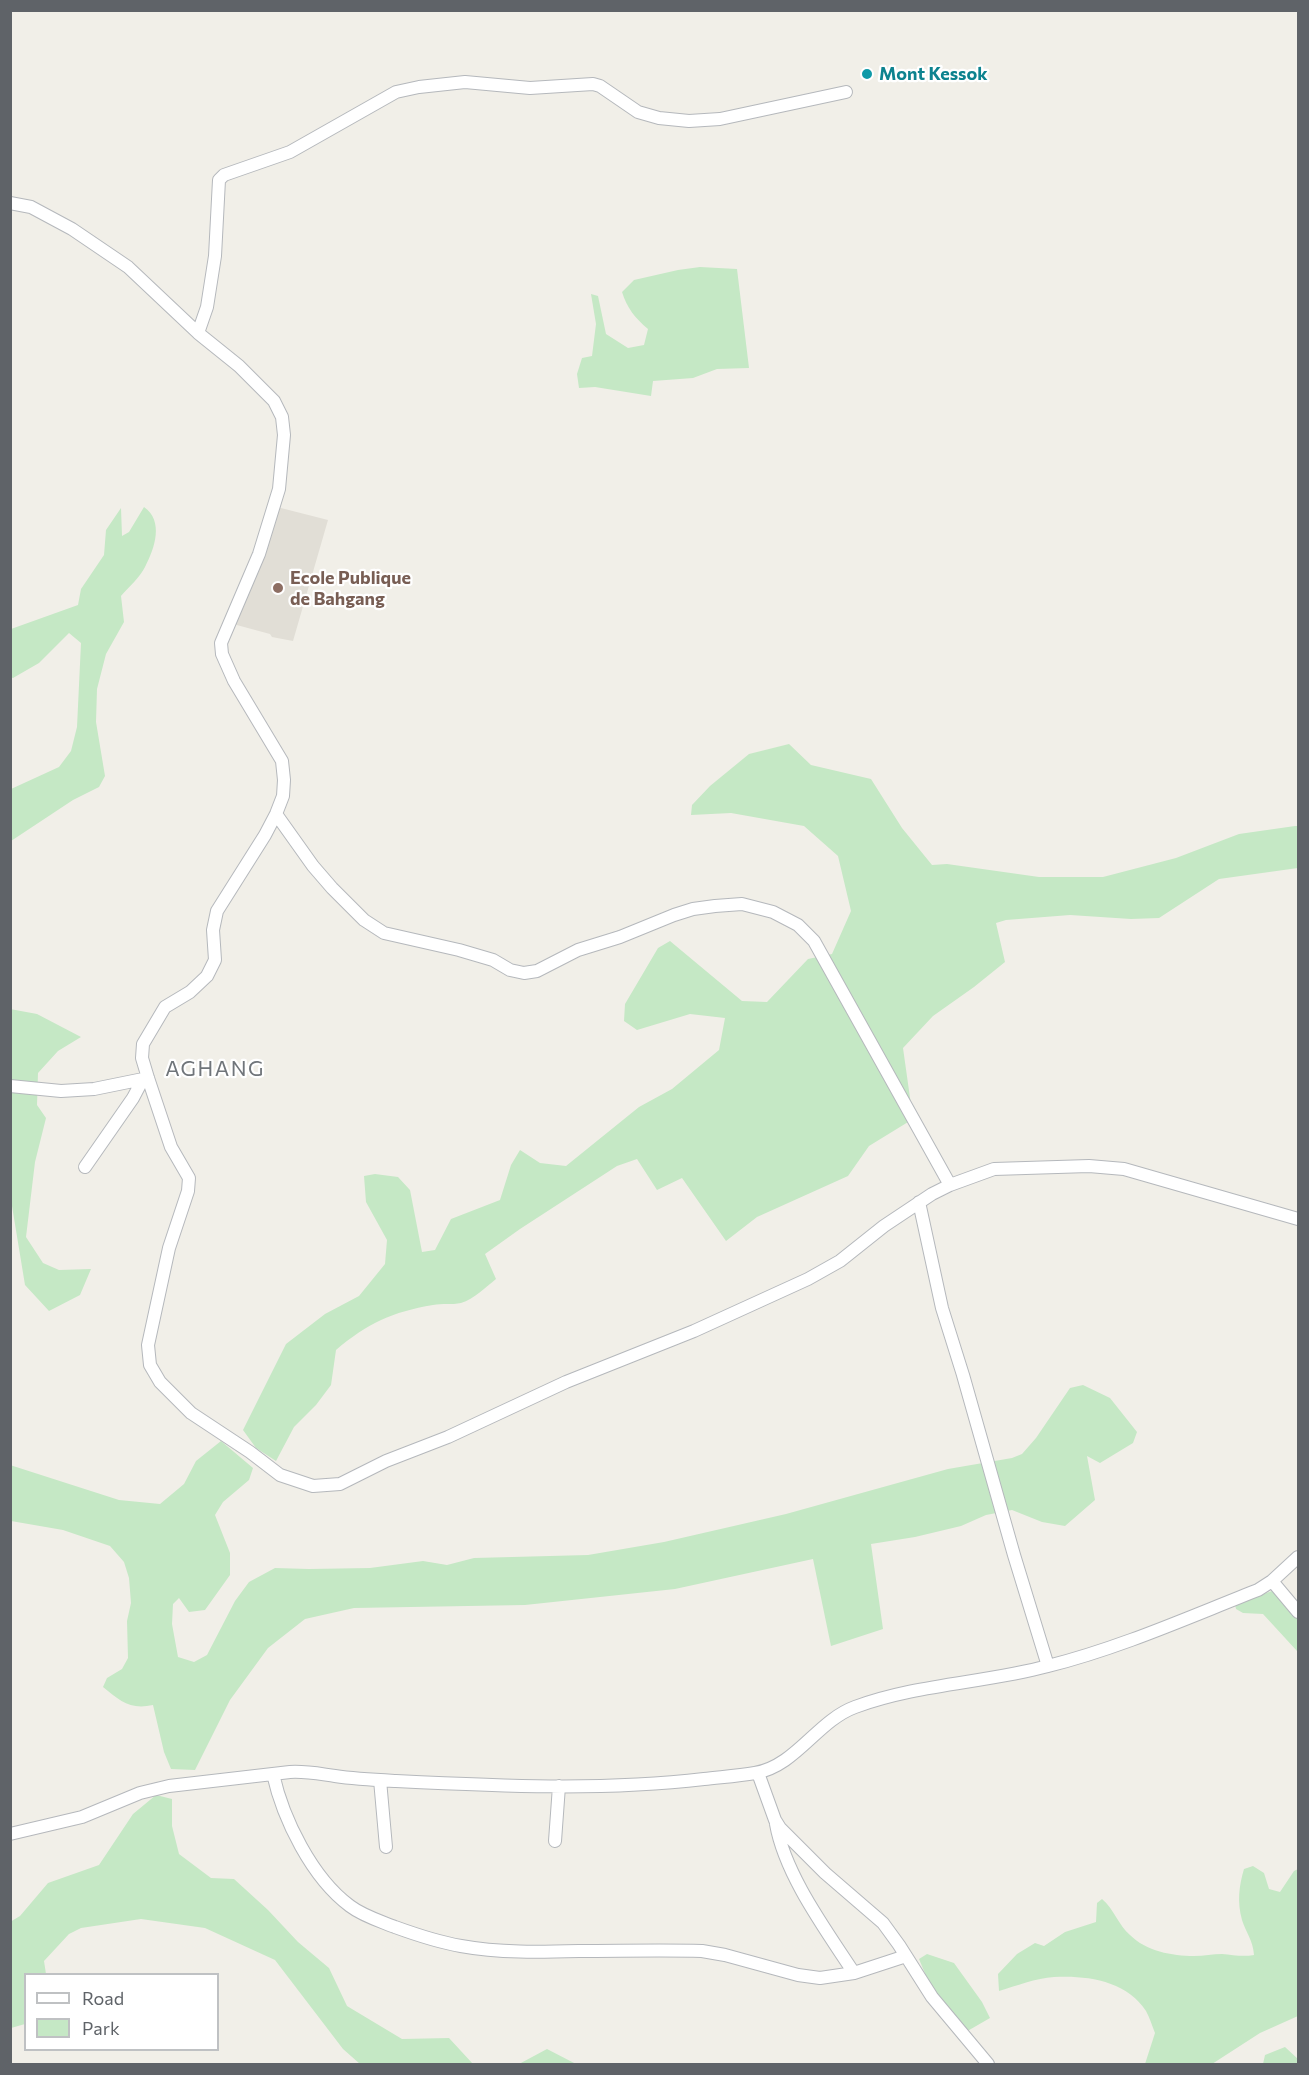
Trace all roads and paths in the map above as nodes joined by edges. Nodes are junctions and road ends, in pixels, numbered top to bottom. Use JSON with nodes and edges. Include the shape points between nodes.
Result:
{"nodes":[{"id":1,"x":846,"y":92,"type":"dead end"},
{"id":2,"x":10,"y":203,"type":"edge"},
{"id":3,"x":198,"y":333,"type":"junction"},
{"id":4,"x":276,"y":814,"type":"junction"},
{"id":5,"x":145,"y":1078,"type":"junction"},
{"id":6,"x":10,"y":1086,"type":"edge"},
{"id":7,"x":85,"y":1167,"type":"dead end"},
{"id":8,"x":950,"y":1185,"type":"junction"},
{"id":9,"x":919,"y":1202,"type":"junction"},
{"id":10,"x":1299,"y":1219,"type":"edge"},
{"id":11,"x":1299,"y":1557,"type":"edge"},
{"id":12,"x":1272,"y":1581,"type":"junction"},
{"id":13,"x":1299,"y":1612,"type":"edge"},
{"id":14,"x":1048,"y":1666,"type":"junction"},
{"id":15,"x":758,"y":1773,"type":"junction"},
{"id":16,"x":273,"y":1774,"type":"junction"},
{"id":17,"x":380,"y":1780,"type":"junction"},
{"id":18,"x":559,"y":1786,"type":"junction"},
{"id":19,"x":775,"y":1820,"type":"junction"},
{"id":20,"x":10,"y":1834,"type":"edge"},
{"id":21,"x":555,"y":1841,"type":"dead end"},
{"id":22,"x":386,"y":1847,"type":"dead end"},
{"id":23,"x":906,"y":1956,"type":"junction"},
{"id":24,"x":854,"y":1973,"type":"junction"},
{"id":25,"x":988,"y":2064,"type":"edge"}],
"edges":[{"from":1,"to":3,"type":"street","via":[[720,119],[689,121],[638,112],[593,84],[530,88],[465,82],[396,92],[290,152],[219,180],[215,256],[207,307]]},
{"from":2,"to":3,"type":"street","via":[[31,207],[72,229],[128,267]]},
{"from":3,"to":4,"type":"street","via":[[239,366],[274,401],[282,417],[279,489],[259,554],[221,642],[234,681],[282,761],[283,796]]},
{"from":4,"to":5,"type":"street","via":[[217,911],[213,930],[215,960],[207,976],[165,1007],[143,1044]]},
{"from":4,"to":8,"type":"street","via":[[332,888],[364,920],[384,933],[459,950],[524,973],[693,909],[742,904],[773,912],[798,925],[814,941]]},
{"from":5,"to":6,"type":"street","via":[[94,1089]]},
{"from":5,"to":7,"type":"street"},
{"from":5,"to":9,"type":"street","via":[[171,1147],[189,1178],[148,1345],[150,1365],[160,1382],[191,1413],[280,1475],[313,1486],[340,1484],[566,1382],[740,1311],[840,1261]]},
{"from":8,"to":9,"type":"street"},
{"from":8,"to":10,"type":"street","via":[[994,1169],[1124,1169]]},
{"from":9,"to":14,"type":"street","via":[[942,1308]]},
{"from":11,"to":12,"type":"street"},
{"from":12,"to":13,"type":"street"},
{"from":12,"to":14,"type":"street","via":[[1140,1636]]},
{"from":14,"to":15,"type":"street","via":[[927,1688],[855,1707],[832,1720],[795,1752]]},
{"from":15,"to":18,"type":"street","via":[[672,1782]]},
{"from":15,"to":19,"type":"street"},
{"from":16,"to":17,"type":"street","via":[[307,1771]]},
{"from":16,"to":20,"type":"street","via":[[169,1786],[140,1793],[82,1818]]},
{"from":16,"to":24,"type":"street","via":[[298,1840],[334,1892],[368,1917],[418,1935],[463,1946],[529,1952],[702,1951],[809,1976]]},
{"from":17,"to":18,"type":"street"},
{"from":17,"to":22,"type":"street"},
{"from":18,"to":21,"type":"street"},
{"from":19,"to":23,"type":"street","via":[[825,1873],[883,1923]]},
{"from":19,"to":24,"type":"street","via":[[792,1872]]},
{"from":23,"to":24,"type":"street"},
{"from":23,"to":25,"type":"street","via":[[932,1998]]}]}
